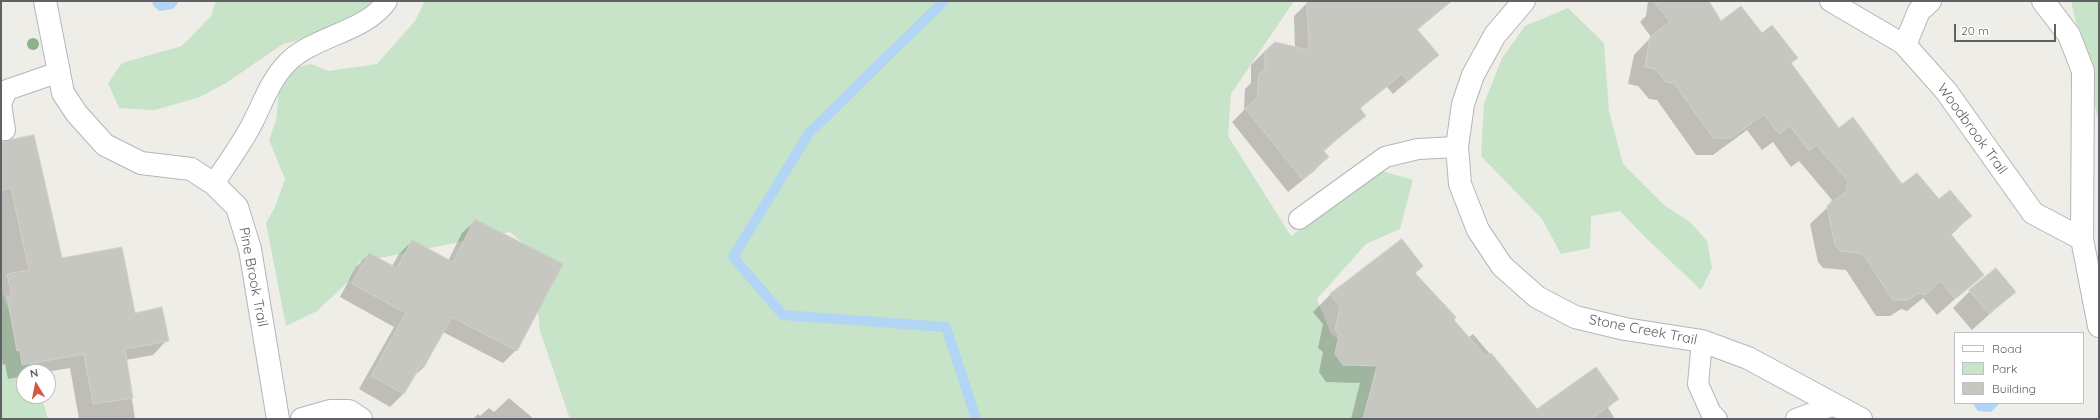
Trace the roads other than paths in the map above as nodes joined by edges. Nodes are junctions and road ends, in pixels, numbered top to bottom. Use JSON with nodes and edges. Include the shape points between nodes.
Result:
{"nodes":[{"id":1,"x":45,"y":1,"type":"edge"},
{"id":2,"x":388,"y":1,"type":"edge"},
{"id":3,"x":1524,"y":1,"type":"edge"},
{"id":4,"x":1830,"y":1,"type":"edge"},
{"id":5,"x":1930,"y":1,"type":"edge"},
{"id":6,"x":2043,"y":1,"type":"edge"},
{"id":7,"x":1905,"y":45,"type":"junction"},
{"id":8,"x":59,"y":72,"type":"junction"},
{"id":9,"x":4,"y":130,"type":"dead end"},
{"id":10,"x":1457,"y":147,"type":"junction"},
{"id":11,"x":214,"y":184,"type":"junction"},
{"id":12,"x":1299,"y":219,"type":"dead end"},
{"id":13,"x":2082,"y":239,"type":"junction"},
{"id":14,"x":2099,"y":326,"type":"edge"},
{"id":15,"x":1702,"y":341,"type":"junction"},
{"id":16,"x":1834,"y":404,"type":"junction"},
{"id":17,"x":278,"y":419,"type":"edge"},
{"id":18,"x":302,"y":419,"type":"edge"},
{"id":19,"x":361,"y":419,"type":"edge"},
{"id":20,"x":1717,"y":419,"type":"edge"},
{"id":21,"x":1796,"y":419,"type":"edge"},
{"id":22,"x":1861,"y":419,"type":"edge"}],
"edges":[{"from":1,"to":8,"type":"street","name":"Pine Brook Trail"},
{"from":2,"to":11,"type":"lane","via":[[381,10],[346,31],[321,41],[288,62],[273,82],[252,124]]},
{"from":3,"to":10,"type":"street","name":"Stone Creek Trail","via":[[1495,34],[1473,75],[1463,104]]},
{"from":4,"to":7,"type":"lane"},
{"from":5,"to":7,"type":"street","via":[[1919,11]]},
{"from":6,"to":13,"type":"street","via":[[2069,35],[2083,71]]},
{"from":7,"to":13,"type":"street","name":"Woodbrook Trail","via":[[1946,91],[2033,213]]},
{"from":8,"to":9,"type":"lane","via":[[7,90],[1,104]]},
{"from":8,"to":11,"type":"street","name":"Pine Brook Trail","via":[[64,93],[77,114],[105,145],[141,163],[191,169]]},
{"from":10,"to":12,"type":"lane","via":[[1418,149],[1385,157]]},
{"from":10,"to":15,"type":"street","name":"Stone Creek Trail","via":[[1460,184],[1478,230],[1502,266],[1537,297],[1575,317],[1625,329]]},
{"from":11,"to":17,"type":"street","name":"Pine Brook Trail","via":[[237,207],[250,249]]},
{"from":13,"to":14,"type":"street"},
{"from":15,"to":16,"type":"street","name":"Stone Creek Trail","via":[[1748,358]]},
{"from":15,"to":20,"type":"lane","via":[[1698,384],[1711,414]]},
{"from":16,"to":21,"type":"lane"},
{"from":16,"to":22,"type":"street","name":"Stone Creek Trail"},
{"from":18,"to":19,"type":"street","via":[[336,411],[350,411]]}]}
